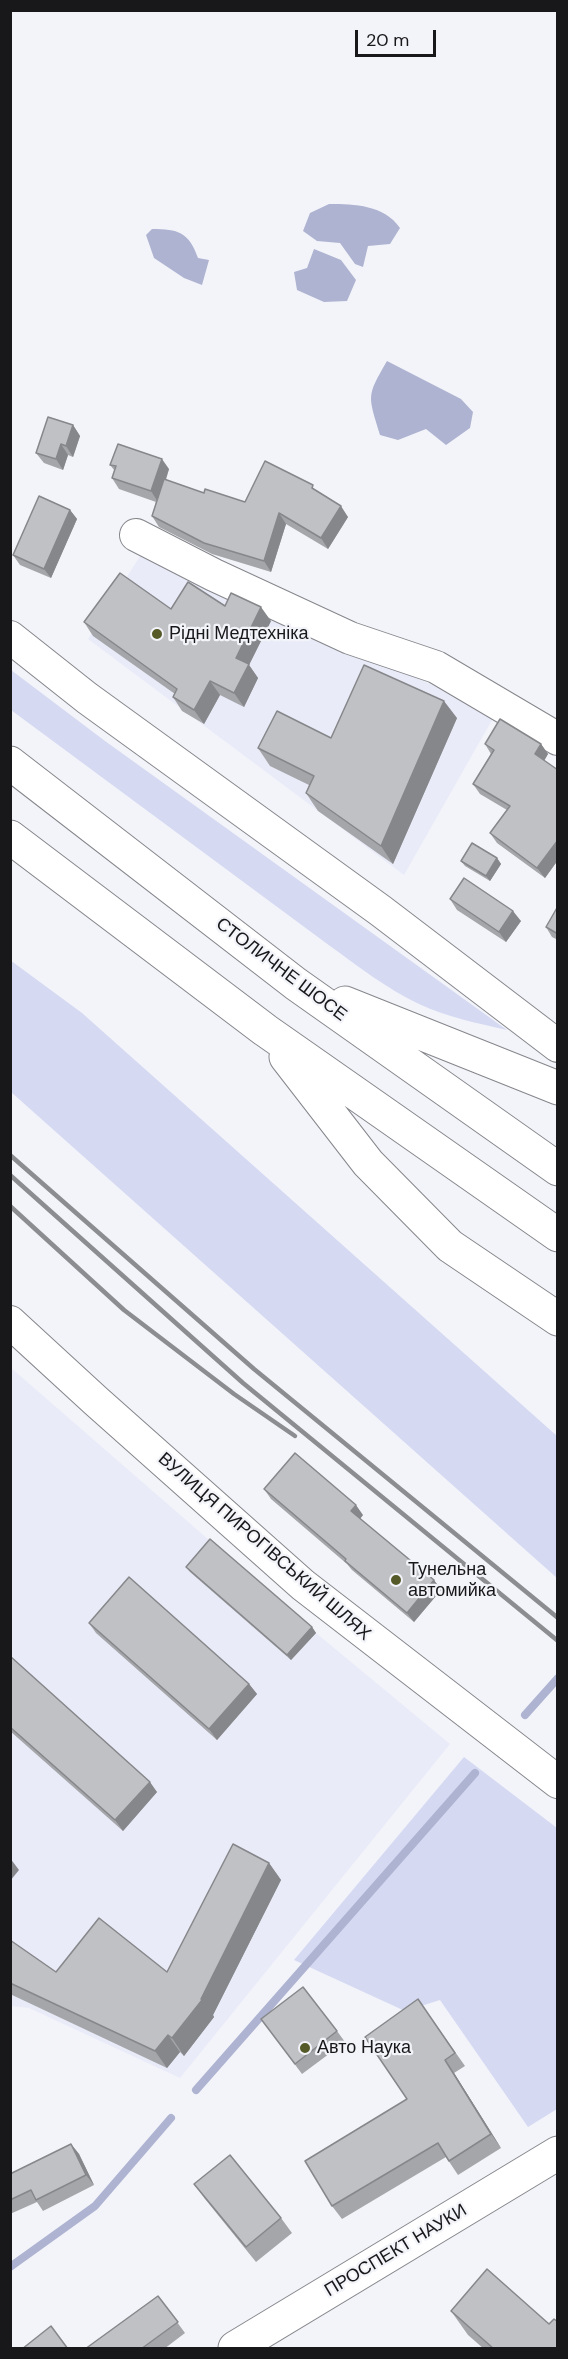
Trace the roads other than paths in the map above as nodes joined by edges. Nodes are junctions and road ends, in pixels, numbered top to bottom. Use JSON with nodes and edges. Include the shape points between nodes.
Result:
{"nodes":[{"id":1,"x":136,"y":536,"type":"dead end"},
{"id":2,"x":10,"y":637,"type":"edge"},
{"id":3,"x":558,"y":739,"type":"edge"},
{"id":4,"x":10,"y":762,"type":"edge"},
{"id":5,"x":10,"y":837,"type":"edge"},
{"id":6,"x":296,"y":984,"type":"junction"},
{"id":7,"x":265,"y":1030,"type":"junction"},
{"id":8,"x":558,"y":1047,"type":"edge"},
{"id":9,"x":558,"y":1088,"type":"edge"},
{"id":10,"x":558,"y":1170,"type":"edge"},
{"id":11,"x":558,"y":1235,"type":"edge"},
{"id":12,"x":558,"y":1319,"type":"edge"},
{"id":13,"x":10,"y":1322,"type":"edge"},
{"id":14,"x":558,"y":1782,"type":"edge"},
{"id":15,"x":558,"y":2153,"type":"edge"},
{"id":16,"x":235,"y":2349,"type":"edge"}],
"edges":[{"from":1,"to":3,"type":"street","via":[[350,638],[436,667]]},
{"from":2,"to":8,"type":"street"},
{"from":4,"to":6,"type":"main road","name":"СТОЛИЧНЕ ШОСЕ"},
{"from":5,"to":7,"type":"main road"},
{"from":6,"to":9,"type":"main road"},
{"from":6,"to":10,"type":"main road","name":"СТОЛИЧНЕ ШОСЕ"},
{"from":7,"to":11,"type":"main road"},
{"from":7,"to":12,"type":"main road","via":[[368,1163],[450,1246]]},
{"from":13,"to":14,"type":"street","name":"ВУЛИЦЯ ПИРОГІВСЬКИЙ ШЛЯХ","via":[[303,1585]]},
{"from":15,"to":16,"type":"main road","name":"ПРОСПЕКТ НАУКИ"}]}
